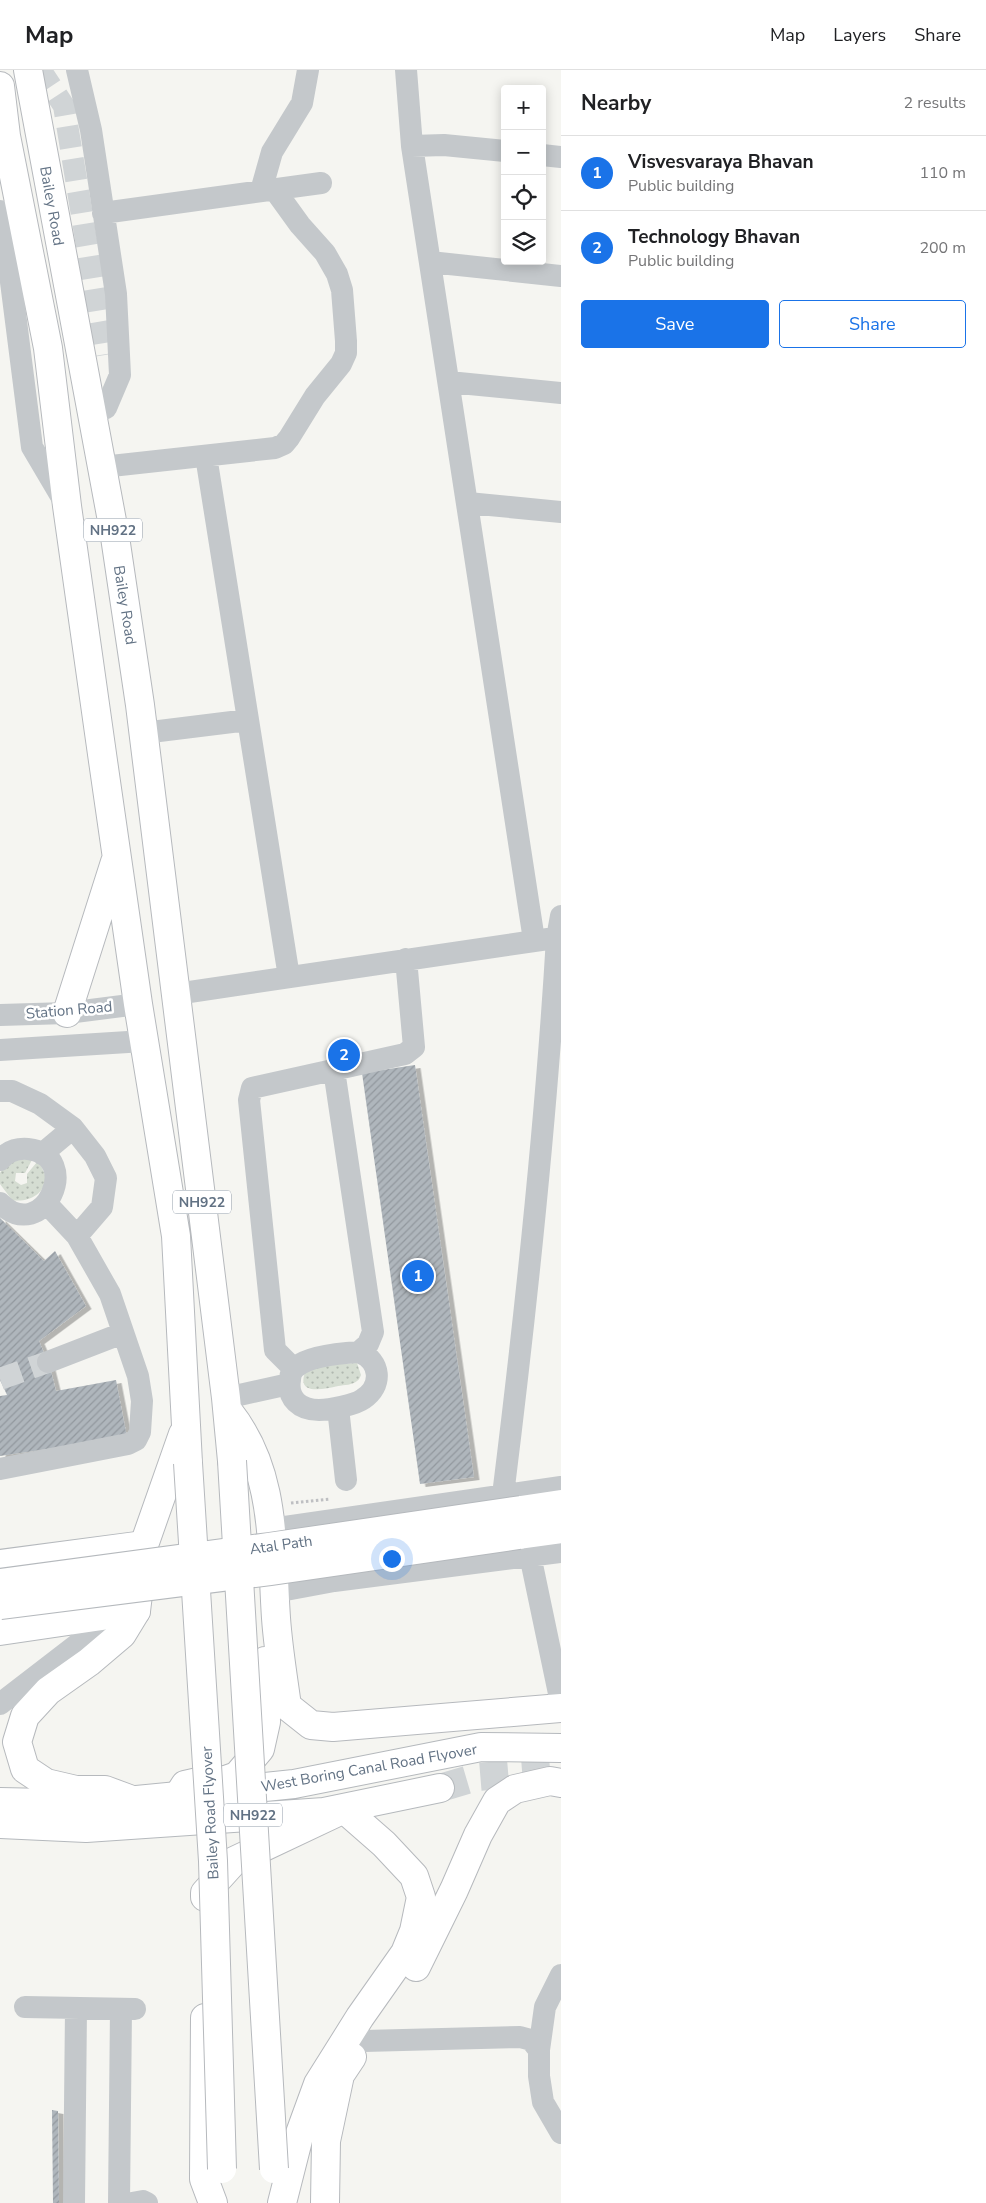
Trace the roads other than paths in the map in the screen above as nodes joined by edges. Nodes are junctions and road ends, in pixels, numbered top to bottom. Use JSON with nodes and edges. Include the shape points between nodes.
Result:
{"nodes":[{"id":1,"x":28,"y":70,"type":"edge"},
{"id":2,"x":77,"y":70,"type":"edge"},
{"id":3,"x":308,"y":70,"type":"edge"},
{"id":4,"x":406,"y":70,"type":"edge"},
{"id":5,"x":0,"y":86,"type":"edge"},
{"id":6,"x":412,"y":146,"type":"junction"},
{"id":7,"x":501,"y":151,"type":"edge"},
{"id":8,"x":546,"y":155,"type":"edge"},
{"id":9,"x":561,"y":157,"type":"edge"},
{"id":10,"x":321,"y":183,"type":"dead end"},
{"id":11,"x":268,"y":190,"type":"junction"},
{"id":12,"x":0,"y":211,"type":"edge"},
{"id":13,"x":103,"y":214,"type":"junction"},
{"id":14,"x":430,"y":262,"type":"junction"},
{"id":15,"x":561,"y":276,"type":"edge"},
{"id":16,"x":105,"y":355,"type":"tunnel mouth"},
{"id":17,"x":449,"y":382,"type":"junction"},
{"id":18,"x":561,"y":393,"type":"edge"},
{"id":19,"x":100,"y":418,"type":"junction"},
{"id":20,"x":206,"y":456,"type":"junction"},
{"id":21,"x":102,"y":467,"type":"junction"},
{"id":22,"x":468,"y":503,"type":"junction"},
{"id":23,"x":67,"y":506,"type":"junction"},
{"id":24,"x":561,"y":512,"type":"edge"},
{"id":25,"x":140,"y":705,"type":"junction"},
{"id":26,"x":248,"y":720,"type":"junction"},
{"id":27,"x":143,"y":733,"type":"junction"},
{"id":28,"x":103,"y":761,"type":"junction"},
{"id":29,"x":117,"y":856,"type":"junction"},
{"id":30,"x":561,"y":916,"type":"edge"},
{"id":31,"x":557,"y":938,"type":"junction"},
{"id":32,"x":534,"y":940,"type":"junction"},
{"id":33,"x":406,"y":959,"type":"junction"},
{"id":34,"x":289,"y":977,"type":"junction"},
{"id":35,"x":176,"y":994,"type":"junction"},
{"id":36,"x":138,"y":1004,"type":"junction"},
{"id":37,"x":67,"y":1013,"type":"junction"},
{"id":38,"x":0,"y":1015,"type":"edge"},
{"id":39,"x":144,"y":1041,"type":"junction"},
{"id":40,"x":0,"y":1050,"type":"edge"},
{"id":41,"x":556,"y":1058,"type":"edge"},
{"id":42,"x":334,"y":1070,"type":"junction"},
{"id":43,"x":0,"y":1091,"type":"edge"},
{"id":44,"x":73,"y":1128,"type":"junction"},
{"id":45,"x":552,"y":1129,"type":"edge"},
{"id":46,"x":42,"y":1154,"type":"junction"},
{"id":47,"x":0,"y":1160,"type":"edge"},
{"id":48,"x":0,"y":1203,"type":"edge"},
{"id":49,"x":46,"y":1204,"type":"junction"},
{"id":50,"x":77,"y":1236,"type":"junction"},
{"id":51,"x":123,"y":1333,"type":"junction"},
{"id":52,"x":359,"y":1352,"type":"junction"},
{"id":53,"x":48,"y":1362,"type":"tunnel mouth"},
{"id":54,"x":291,"y":1376,"type":"junction"},
{"id":55,"x":338,"y":1408,"type":"junction"},
{"id":56,"x":227,"y":1412,"type":"junction"},
{"id":57,"x":186,"y":1424,"type":"junction"},
{"id":58,"x":0,"y":1469,"type":"edge"},
{"id":59,"x":346,"y":1480,"type":"dead end"},
{"id":60,"x":561,"y":1487,"type":"edge"},
{"id":61,"x":561,"y":1504,"type":"edge"},
{"id":62,"x":323,"y":1522,"type":"junction"},
{"id":63,"x":518,"y":1524,"type":"junction"},
{"id":64,"x":561,"y":1528,"type":"edge"},
{"id":65,"x":271,"y":1529,"type":"junction"},
{"id":66,"x":144,"y":1545,"type":"junction"},
{"id":67,"x":561,"y":1552,"type":"edge"},
{"id":68,"x":0,"y":1564,"type":"edge"},
{"id":69,"x":334,"y":1581,"type":"junction"},
{"id":70,"x":0,"y":1583,"type":"edge"},
{"id":71,"x":275,"y":1592,"type":"junction"},
{"id":72,"x":0,"y":1605,"type":"edge"},
{"id":73,"x":129,"y":1623,"type":"junction"},
{"id":74,"x":0,"y":1631,"type":"edge"},
{"id":75,"x":561,"y":1703,"type":"edge"},
{"id":76,"x":0,"y":1704,"type":"edge"},
{"id":77,"x":561,"y":1708,"type":"edge"},
{"id":78,"x":561,"y":1748,"type":"edge"},
{"id":79,"x":561,"y":1783,"type":"edge"},
{"id":80,"x":440,"y":1788,"type":"tunnel mouth"},
{"id":81,"x":178,"y":1796,"type":"junction"},
{"id":82,"x":132,"y":1800,"type":"junction"},
{"id":83,"x":0,"y":1802,"type":"edge"},
{"id":84,"x":344,"y":1809,"type":"junction"},
{"id":85,"x":0,"y":1824,"type":"edge"},
{"id":86,"x":561,"y":1976,"type":"edge"},
{"id":87,"x":25,"y":2007,"type":"dead end"},
{"id":88,"x":76,"y":2009,"type":"junction"},
{"id":89,"x":364,"y":2041,"type":"junction"},
{"id":90,"x":539,"y":2050,"type":"junction"},
{"id":91,"x":561,"y":2134,"type":"edge"},
{"id":92,"x":74,"y":2203,"type":"edge"},
{"id":93,"x":119,"y":2203,"type":"edge"},
{"id":94,"x":132,"y":2203,"type":"edge"},
{"id":95,"x":147,"y":2203,"type":"edge"},
{"id":96,"x":213,"y":2203,"type":"edge"},
{"id":97,"x":222,"y":2203,"type":"edge"},
{"id":98,"x":276,"y":2203,"type":"edge"},
{"id":99,"x":282,"y":2203,"type":"edge"},
{"id":100,"x":325,"y":2203,"type":"edge"}],
"edges":[{"from":1,"to":19,"type":"main road","name":"Bailey Road","number":"NH922"},
{"from":2,"to":13,"type":"street","via":[[91,130]]},
{"from":3,"to":11,"type":"street","via":[[302,103],[272,152]]},
{"from":4,"to":6,"type":"street"},
{"from":5,"to":23,"type":"main road","name":"Bailey Road","number":"NH922","via":[[6,136],[48,348]]},
{"from":6,"to":7,"type":"street","via":[[444,145]]},
{"from":6,"to":14,"type":"street"},
{"from":8,"to":9,"type":"street"},
{"from":10,"to":11,"type":"street"},
{"from":11,"to":13,"type":"street"},
{"from":11,"to":20,"type":"street","via":[[325,253],[337,274],[342,290],[346,353],[284,444],[262,451]]},
{"from":12,"to":23,"type":"street","via":[[32,447]]},
{"from":13,"to":19,"type":"street","via":[[116,294],[120,375]]},
{"from":14,"to":15,"type":"street"},
{"from":14,"to":17,"type":"street"},
{"from":16,"to":19,"type":"street"},
{"from":17,"to":18,"type":"street"},
{"from":17,"to":22,"type":"street"},
{"from":19,"to":21,"type":"main road","name":"Bailey Road","number":"NH922"},
{"from":20,"to":21,"type":"street"},
{"from":20,"to":26,"type":"street"},
{"from":21,"to":25,"type":"main road","name":"Bailey Road","number":"NH922"},
{"from":22,"to":24,"type":"street"},
{"from":22,"to":32,"type":"street"},
{"from":23,"to":28,"type":"main road","name":"Bailey Road","number":"NH922"},
{"from":25,"to":27,"type":"main road","name":"Bailey Road","number":"NH922"},
{"from":25,"to":28,"type":"main road","via":[[132,696],[129,679],[122,672],[115,671],[107,676],[104,681],[111,724]]},
{"from":26,"to":27,"type":"street"},
{"from":26,"to":34,"type":"street"},
{"from":27,"to":35,"type":"main road","name":"Bailey Road","number":"NH922"},
{"from":28,"to":29,"type":"main road","name":"Bailey Road","number":"NH922"},
{"from":29,"to":36,"type":"main road","name":"Bailey Road","number":"NH922"},
{"from":29,"to":37,"type":"main road"},
{"from":30,"to":31,"type":"street"},
{"from":31,"to":32,"type":"street"},
{"from":31,"to":41,"type":"street"},
{"from":32,"to":33,"type":"street"},
{"from":33,"to":34,"type":"street"},
{"from":33,"to":42,"type":"street","via":[[414,1047],[404,1054]]},
{"from":34,"to":35,"type":"street"},
{"from":35,"to":56,"type":"main road","number":"NH922"},
{"from":36,"to":37,"type":"street","name":"Station Road"},
{"from":36,"to":39,"type":"main road","number":"NH922"},
{"from":37,"to":38,"type":"street","name":"Station Road"},
{"from":39,"to":40,"type":"street"},
{"from":39,"to":57,"type":"main road","number":"NH922","via":[[176,1236]]},
{"from":41,"to":45,"type":"street"},
{"from":42,"to":52,"type":"street","via":[[374,1332]]},
{"from":42,"to":54,"type":"street","via":[[252,1088],[249,1100],[275,1350]]},
{"from":43,"to":44,"type":"street","via":[[12,1091],[40,1104]]},
{"from":44,"to":46,"type":"street"},
{"from":44,"to":50,"type":"street","via":[[95,1156],[106,1178],[102,1207]]},
{"from":45,"to":63,"type":"street","via":[[524,1319]]},
{"from":46,"to":47,"type":"street","via":[[22,1149],[12,1151]]},
{"from":46,"to":49,"type":"street","via":[[50,1162],[56,1182]]},
{"from":48,"to":49,"type":"street","via":[[20,1214],[31,1213]]},
{"from":49,"to":50,"type":"street"},
{"from":50,"to":51,"type":"street","via":[[110,1294]]},
{"from":51,"to":53,"type":"street"},
{"from":51,"to":58,"type":"street","via":[[138,1376],[142,1401],[140,1432],[136,1440]]},
{"from":52,"to":54,"type":"street","via":[[309,1361]]},
{"from":52,"to":55,"type":"street","via":[[373,1362],[377,1376],[375,1384],[362,1400]]},
{"from":54,"to":55,"type":"street","via":[[289,1392],[301,1407]]},
{"from":54,"to":56,"type":"street"},
{"from":55,"to":59,"type":"street"},
{"from":56,"to":65,"type":"main road","via":[[244,1431],[263,1476]]},
{"from":56,"to":81,"type":"main road","via":[[247,1462],[256,1521],[267,1677],[266,1722],[260,1749],[237,1776],[223,1781],[207,1780],[185,1785]]},
{"from":56,"to":98,"type":"main road","number":"NH922","bridge":true},
{"from":57,"to":66,"type":"main road"},
{"from":57,"to":97,"type":"main road","name":"Bailey Road Flyover","number":"NH922","bridge":true,"via":[[213,1861]]},
{"from":60,"to":63,"type":"street"},
{"from":61,"to":63,"type":"main road","name":"Atal Path"},
{"from":62,"to":63,"type":"street"},
{"from":62,"to":65,"type":"street"},
{"from":62,"to":69,"type":"street"},
{"from":63,"to":64,"type":"main road","name":"Atal Path"},
{"from":63,"to":67,"type":"street"},
{"from":63,"to":69,"type":"street"},
{"from":63,"to":70,"type":"main road","name":"Atal Path","bridge":true,"via":[[269,1547]]},
{"from":63,"to":72,"type":"main road","name":"Atal Path","bridge":true,"via":[[270,1571]]},
{"from":63,"to":75,"type":"street"},
{"from":65,"to":71,"type":"main road"},
{"from":66,"to":68,"type":"main road"},
{"from":66,"to":73,"type":"main road"},
{"from":69,"to":71,"type":"street"},
{"from":71,"to":77,"type":"main road","via":[[286,1706],[311,1725],[333,1727]]},
{"from":73,"to":74,"type":"main road"},
{"from":73,"to":76,"type":"street","via":[[96,1630]]},
{"from":73,"to":82,"type":"main road","via":[[90,1662],[48,1691],[25,1716],[17,1742],[25,1769],[46,1783],[76,1790],[105,1790]]},
{"from":78,"to":81,"type":"main road","name":"West Boring Canal Road Flyover","via":[[481,1747],[294,1784]]},
{"from":79,"to":89,"type":"main road","via":[[550,1781],[515,1790],[498,1801],[478,1834],[421,1962]]},
{"from":80,"to":84,"type":"main road"},
{"from":81,"to":82,"type":"main road","name":"West Boring Canal Road Flyover"},
{"from":82,"to":83,"type":"main road","name":"West Boring Canal Road Flyover","via":[[95,1804]]},
{"from":84,"to":85,"type":"main road","via":[[86,1828]]},
{"from":84,"to":96,"type":"main road","via":[[234,1861],[205,1893],[204,2179]]},
{"from":84,"to":99,"type":"main road","via":[[414,1876],[421,1897],[414,1931],[405,1953],[318,2084],[299,2136]]},
{"from":86,"to":90,"type":"street","via":[[545,2007]]},
{"from":87,"to":88,"type":"street"},
{"from":88,"to":92,"type":"street"},
{"from":88,"to":93,"type":"street","via":[[128,2009]]},
{"from":89,"to":90,"type":"street","via":[[520,2036],[531,2040]]},
{"from":89,"to":100,"type":"main road","via":[[340,2075],[326,2141]]},
{"from":90,"to":91,"type":"street","via":[[543,2102]]},
{"from":94,"to":95,"type":"street"}]}
